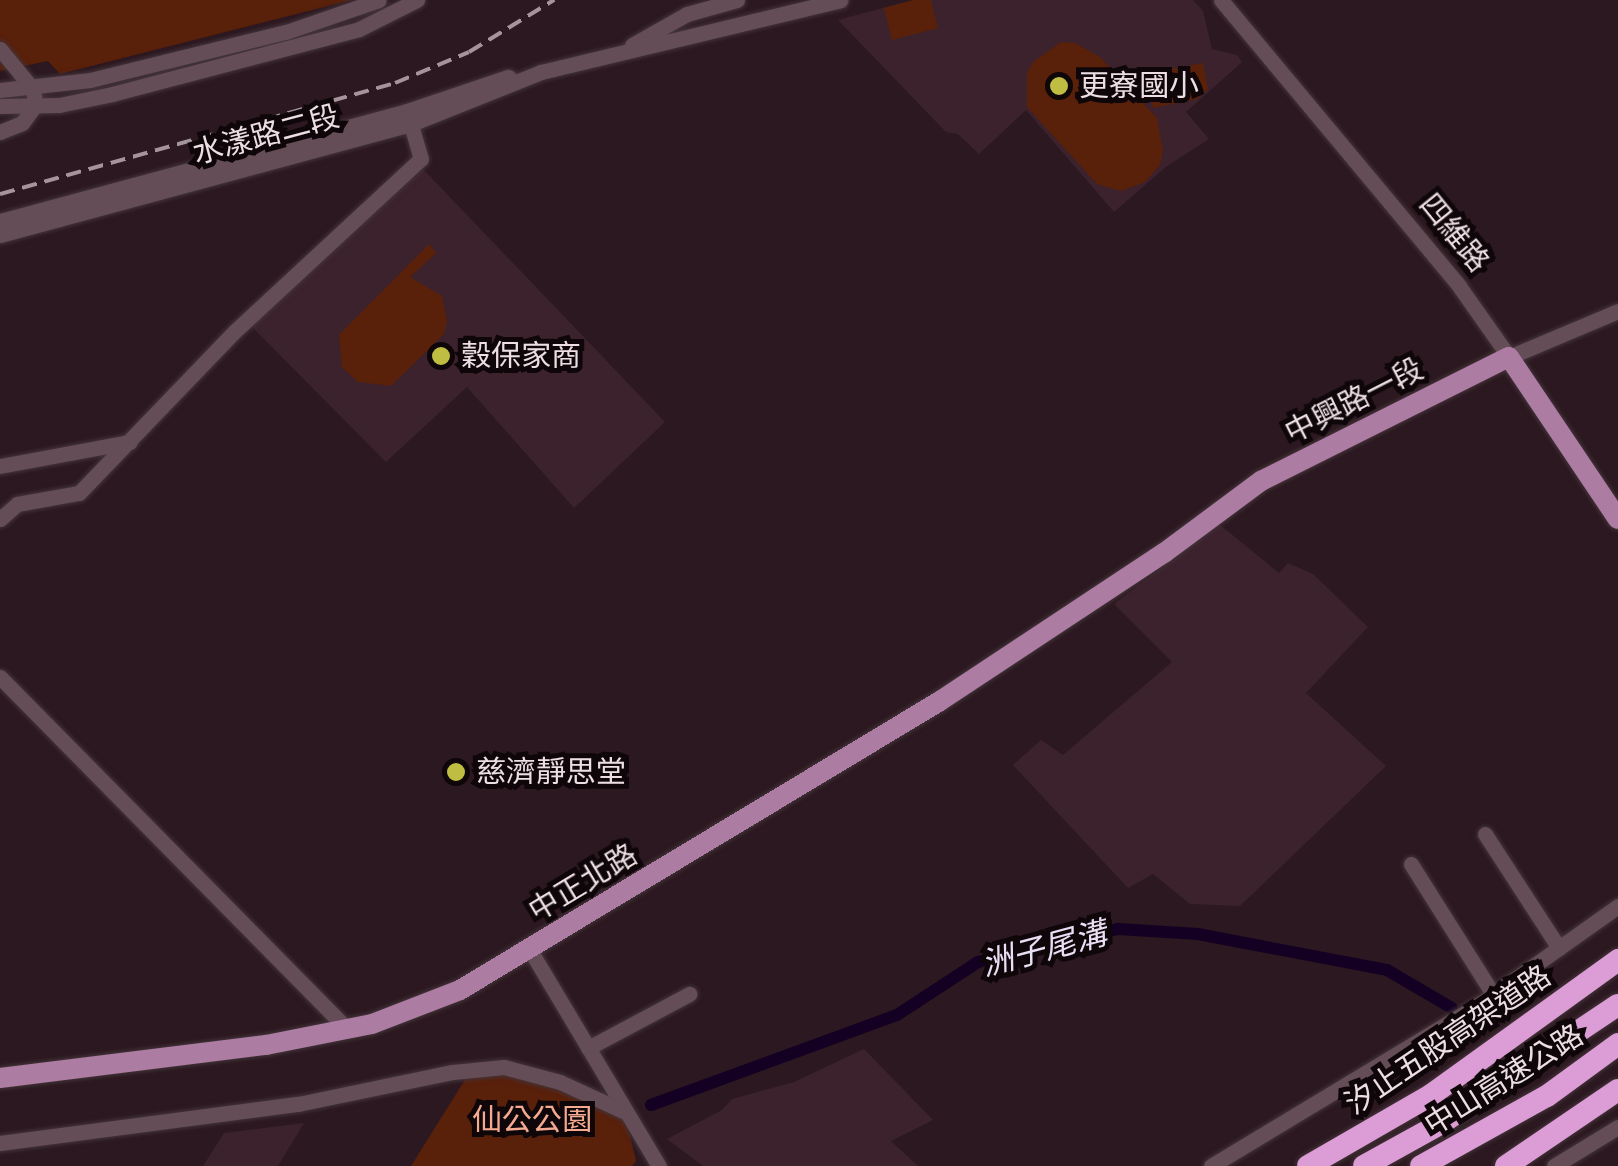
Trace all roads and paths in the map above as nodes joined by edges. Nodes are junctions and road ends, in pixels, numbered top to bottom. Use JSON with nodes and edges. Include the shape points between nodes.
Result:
{"nodes":[{"id":1,"x":378,"y":0,"type":"edge"},
{"id":2,"x":417,"y":0,"type":"edge"},
{"id":3,"x":736,"y":0,"type":"edge"},
{"id":4,"x":840,"y":0,"type":"edge"},
{"id":5,"x":1221,"y":0,"type":"edge"},
{"id":6,"x":0,"y":49,"type":"edge"},
{"id":7,"x":620,"y":53,"type":"junction"},
{"id":8,"x":32,"y":88,"type":"junction"},
{"id":9,"x":0,"y":90,"type":"edge"},
{"id":10,"x":36,"y":104,"type":"junction"},
{"id":11,"x":0,"y":106,"type":"edge"},
{"id":12,"x":409,"y":117,"type":"junction"},
{"id":13,"x":0,"y":132,"type":"edge"},
{"id":14,"x":66,"y":204,"type":"junction"},
{"id":15,"x":0,"y":212,"type":"edge"},
{"id":16,"x":0,"y":221,"type":"edge"},
{"id":17,"x":0,"y":235,"type":"edge"},
{"id":18,"x":1618,"y":311,"type":"edge"},
{"id":19,"x":1509,"y":357,"type":"junction"},
{"id":20,"x":130,"y":442,"type":"junction"},
{"id":21,"x":0,"y":466,"type":"edge"},
{"id":22,"x":0,"y":519,"type":"edge"},
{"id":23,"x":1618,"y":519,"type":"edge"},
{"id":24,"x":1133,"y":574,"type":"joint"},
{"id":25,"x":0,"y":678,"type":"edge"},
{"id":26,"x":1485,"y":834,"type":"dead end"},
{"id":27,"x":1411,"y":864,"type":"dead end"},
{"id":28,"x":1618,"y":906,"type":"edge"},
{"id":29,"x":1559,"y":948,"type":"junction"},
{"id":30,"x":530,"y":950,"type":"junction"},
{"id":31,"x":1618,"y":960,"type":"edge"},
{"id":32,"x":689,"y":994,"type":"dead end"},
{"id":33,"x":1487,"y":998,"type":"junction"},
{"id":34,"x":1618,"y":1005,"type":"edge"},
{"id":35,"x":346,"y":1028,"type":"junction"},
{"id":36,"x":1618,"y":1044,"type":"edge"},
{"id":37,"x":588,"y":1048,"type":"junction"},
{"id":38,"x":0,"y":1078,"type":"edge"},
{"id":39,"x":1618,"y":1090,"type":"edge"},
{"id":40,"x":623,"y":1111,"type":"junction"},
{"id":41,"x":1618,"y":1127,"type":"edge"},
{"id":42,"x":0,"y":1143,"type":"edge"},
{"id":43,"x":659,"y":1166,"type":"edge"},
{"id":44,"x":1211,"y":1166,"type":"edge"},
{"id":45,"x":1308,"y":1166,"type":"edge"},
{"id":46,"x":1364,"y":1166,"type":"edge"},
{"id":47,"x":1421,"y":1166,"type":"edge"},
{"id":48,"x":1506,"y":1166,"type":"edge"},
{"id":49,"x":1554,"y":1166,"type":"edge"}],
"edges":[{"from":1,"to":8,"type":"street","via":[[211,51]]},
{"from":2,"to":10,"type":"street","via":[[358,29],[112,94]]},
{"from":3,"to":7,"type":"street","via":[[688,14]]},
{"from":4,"to":7,"type":"street","name":"水漾路二段"},
{"from":5,"to":19,"type":"street","name":"四維路","via":[[1459,286]]},
{"from":6,"to":8,"type":"street"},
{"from":7,"to":12,"type":"street","name":"水漾路二段"},
{"from":8,"to":9,"type":"street"},
{"from":8,"to":10,"type":"street"},
{"from":10,"to":11,"type":"street"},
{"from":10,"to":13,"type":"street","via":[[22,123]]},
{"from":12,"to":14,"type":"street","name":"水漾路二段"},
{"from":12,"to":17,"type":"street","name":"水漾路二段"},
{"from":12,"to":20,"type":"street","via":[[421,158],[248,319]]},
{"from":14,"to":15,"type":"street"},
{"from":14,"to":16,"type":"street","name":"水漾路二段"},
{"from":18,"to":19,"type":"street","name":"中興路一段"},
{"from":19,"to":23,"type":"main road","name":"四維路"},
{"from":19,"to":24,"type":"main road","name":"中興路一段","via":[[1260,480]]},
{"from":20,"to":21,"type":"street"},
{"from":20,"to":22,"type":"street","via":[[78,493],[17,504]]},
{"from":24,"to":30,"type":"main road","name":"中正北路","via":[[850,758]]},
{"from":25,"to":35,"type":"street"},
{"from":26,"to":29,"type":"street"},
{"from":27,"to":33,"type":"street"},
{"from":28,"to":29,"type":"street"},
{"from":29,"to":33,"type":"street"},
{"from":30,"to":35,"type":"main road","name":"中正北路","via":[[413,1011]]},
{"from":30,"to":37,"type":"street"},
{"from":31,"to":45,"type":"highway","name":"汐止五股高架道路","via":[[1431,1095]]},
{"from":32,"to":37,"type":"street"},
{"from":33,"to":44,"type":"street"},
{"from":34,"to":46,"type":"highway","name":"中山高速公路","via":[[1440,1124]]},
{"from":35,"to":38,"type":"main road","name":"中正北路","via":[[266,1046]]},
{"from":36,"to":47,"type":"highway","name":"中山高速公路","via":[[1547,1096]]},
{"from":37,"to":40,"type":"street"},
{"from":39,"to":48,"type":"highway"},
{"from":40,"to":42,"type":"street","via":[[560,1082],[504,1067],[298,1104]]},
{"from":40,"to":43,"type":"street"},
{"from":41,"to":49,"type":"street"}]}
